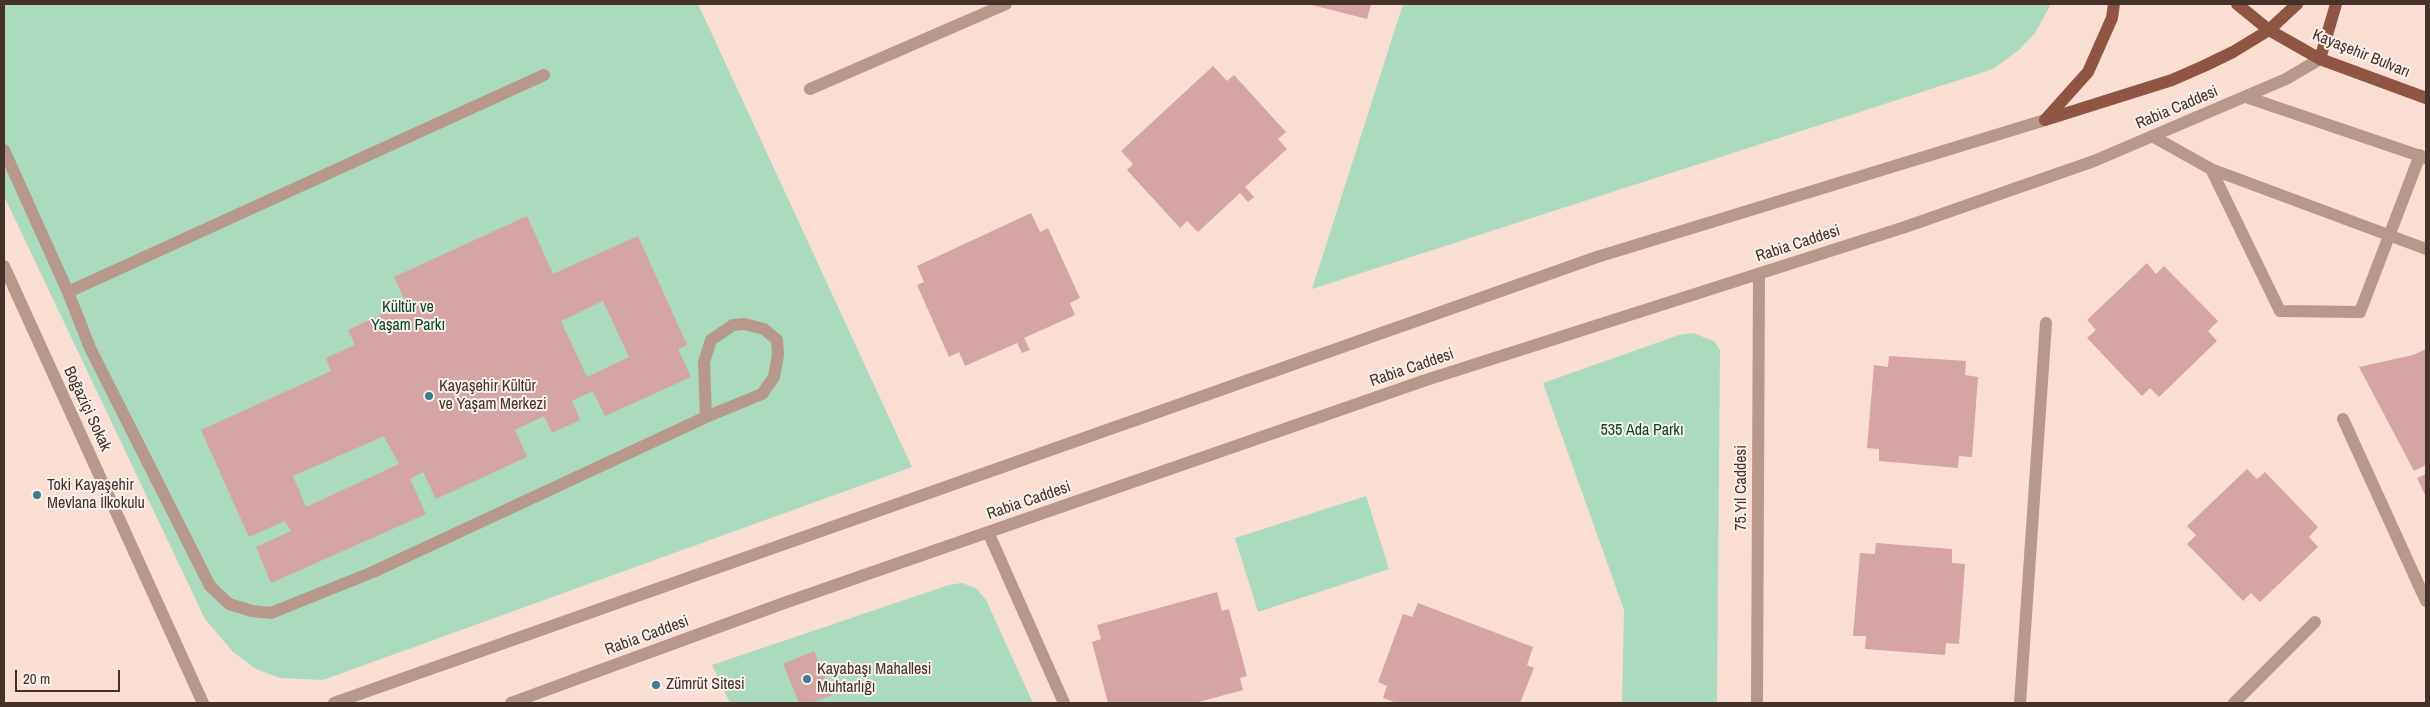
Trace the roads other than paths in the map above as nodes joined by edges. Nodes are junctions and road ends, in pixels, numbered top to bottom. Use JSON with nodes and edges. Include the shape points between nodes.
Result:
{"nodes":[{"id":1,"x":1006,"y":4,"type":"edge"},
{"id":2,"x":2114,"y":4,"type":"edge"},
{"id":3,"x":2237,"y":4,"type":"edge"},
{"id":4,"x":2297,"y":4,"type":"edge"},
{"id":5,"x":2336,"y":4,"type":"edge"},
{"id":6,"x":2269,"y":30,"type":"junction"},
{"id":7,"x":2320,"y":58,"type":"junction"},
{"id":8,"x":544,"y":75,"type":"dead end"},
{"id":9,"x":810,"y":89,"type":"dead end"},
{"id":10,"x":2246,"y":97,"type":"junction"},
{"id":11,"x":2426,"y":98,"type":"edge"},
{"id":12,"x":2045,"y":120,"type":"junction"},
{"id":13,"x":2152,"y":136,"type":"junction"},
{"id":14,"x":4,"y":150,"type":"edge"},
{"id":15,"x":2423,"y":156,"type":"edge"},
{"id":16,"x":2212,"y":169,"type":"junction"},
{"id":17,"x":2388,"y":236,"type":"junction"},
{"id":18,"x":2426,"y":249,"type":"edge"},
{"id":19,"x":4,"y":266,"type":"edge"},
{"id":20,"x":1759,"y":274,"type":"junction"},
{"id":21,"x":68,"y":292,"type":"junction"},
{"id":22,"x":2046,"y":323,"type":"dead end"},
{"id":23,"x":706,"y":417,"type":"junction"},
{"id":24,"x":2343,"y":419,"type":"dead end"},
{"id":25,"x":988,"y":532,"type":"junction"},
{"id":26,"x":2426,"y":601,"type":"edge"},
{"id":27,"x":2315,"y":622,"type":"dead end"},
{"id":28,"x":204,"y":703,"type":"edge"},
{"id":29,"x":334,"y":703,"type":"edge"},
{"id":30,"x":511,"y":703,"type":"edge"},
{"id":31,"x":1064,"y":703,"type":"edge"},
{"id":32,"x":1757,"y":703,"type":"edge"},
{"id":33,"x":2020,"y":703,"type":"edge"},
{"id":34,"x":2234,"y":703,"type":"edge"}],
"edges":[{"from":1,"to":9,"type":"street"},
{"from":2,"to":12,"type":"main road","via":[[2112,18],[2088,72]]},
{"from":3,"to":6,"type":"main road","name":"Kayaşehir Bulvarı"},
{"from":4,"to":6,"type":"main road"},
{"from":5,"to":7,"type":"main road"},
{"from":6,"to":7,"type":"main road","name":"Kayaşehir Bulvarı"},
{"from":6,"to":12,"type":"main road","via":[[2233,52],[2172,80]]},
{"from":7,"to":10,"type":"street","name":"Rabia Caddesi","via":[[2286,80]]},
{"from":7,"to":11,"type":"main road","name":"Kayaşehir Bulvarı"},
{"from":8,"to":21,"type":"street"},
{"from":10,"to":13,"type":"street","name":"Rabia Caddesi"},
{"from":10,"to":15,"type":"street"},
{"from":12,"to":29,"type":"street","via":[[1597,257]]},
{"from":13,"to":16,"type":"street"},
{"from":13,"to":20,"type":"street","name":"Rabia Caddesi","via":[[2094,161]]},
{"from":14,"to":21,"type":"street"},
{"from":15,"to":17,"type":"street"},
{"from":16,"to":17,"type":"street"},
{"from":16,"to":17,"type":"street","via":[[2280,311],[2360,312]]},
{"from":17,"to":18,"type":"street"},
{"from":19,"to":28,"type":"street","name":"Boğaziçi Sokak"},
{"from":20,"to":25,"type":"street","name":"Rabia Caddesi","via":[[1426,380]]},
{"from":20,"to":32,"type":"street","name":"75.Yıl Caddesi"},
{"from":21,"to":23,"type":"street","via":[[90,348],[210,586],[229,604],[252,611],[271,613],[373,572]]},
{"from":22,"to":33,"type":"street"},
{"from":23,"to":23,"type":"street","via":[[762,394],[774,377],[777,340],[764,329],[733,325],[711,340],[704,362]]},
{"from":24,"to":26,"type":"street"},
{"from":25,"to":30,"type":"street","name":"Rabia Caddesi","via":[[784,602]]},
{"from":25,"to":31,"type":"street"},
{"from":27,"to":34,"type":"street"}]}
